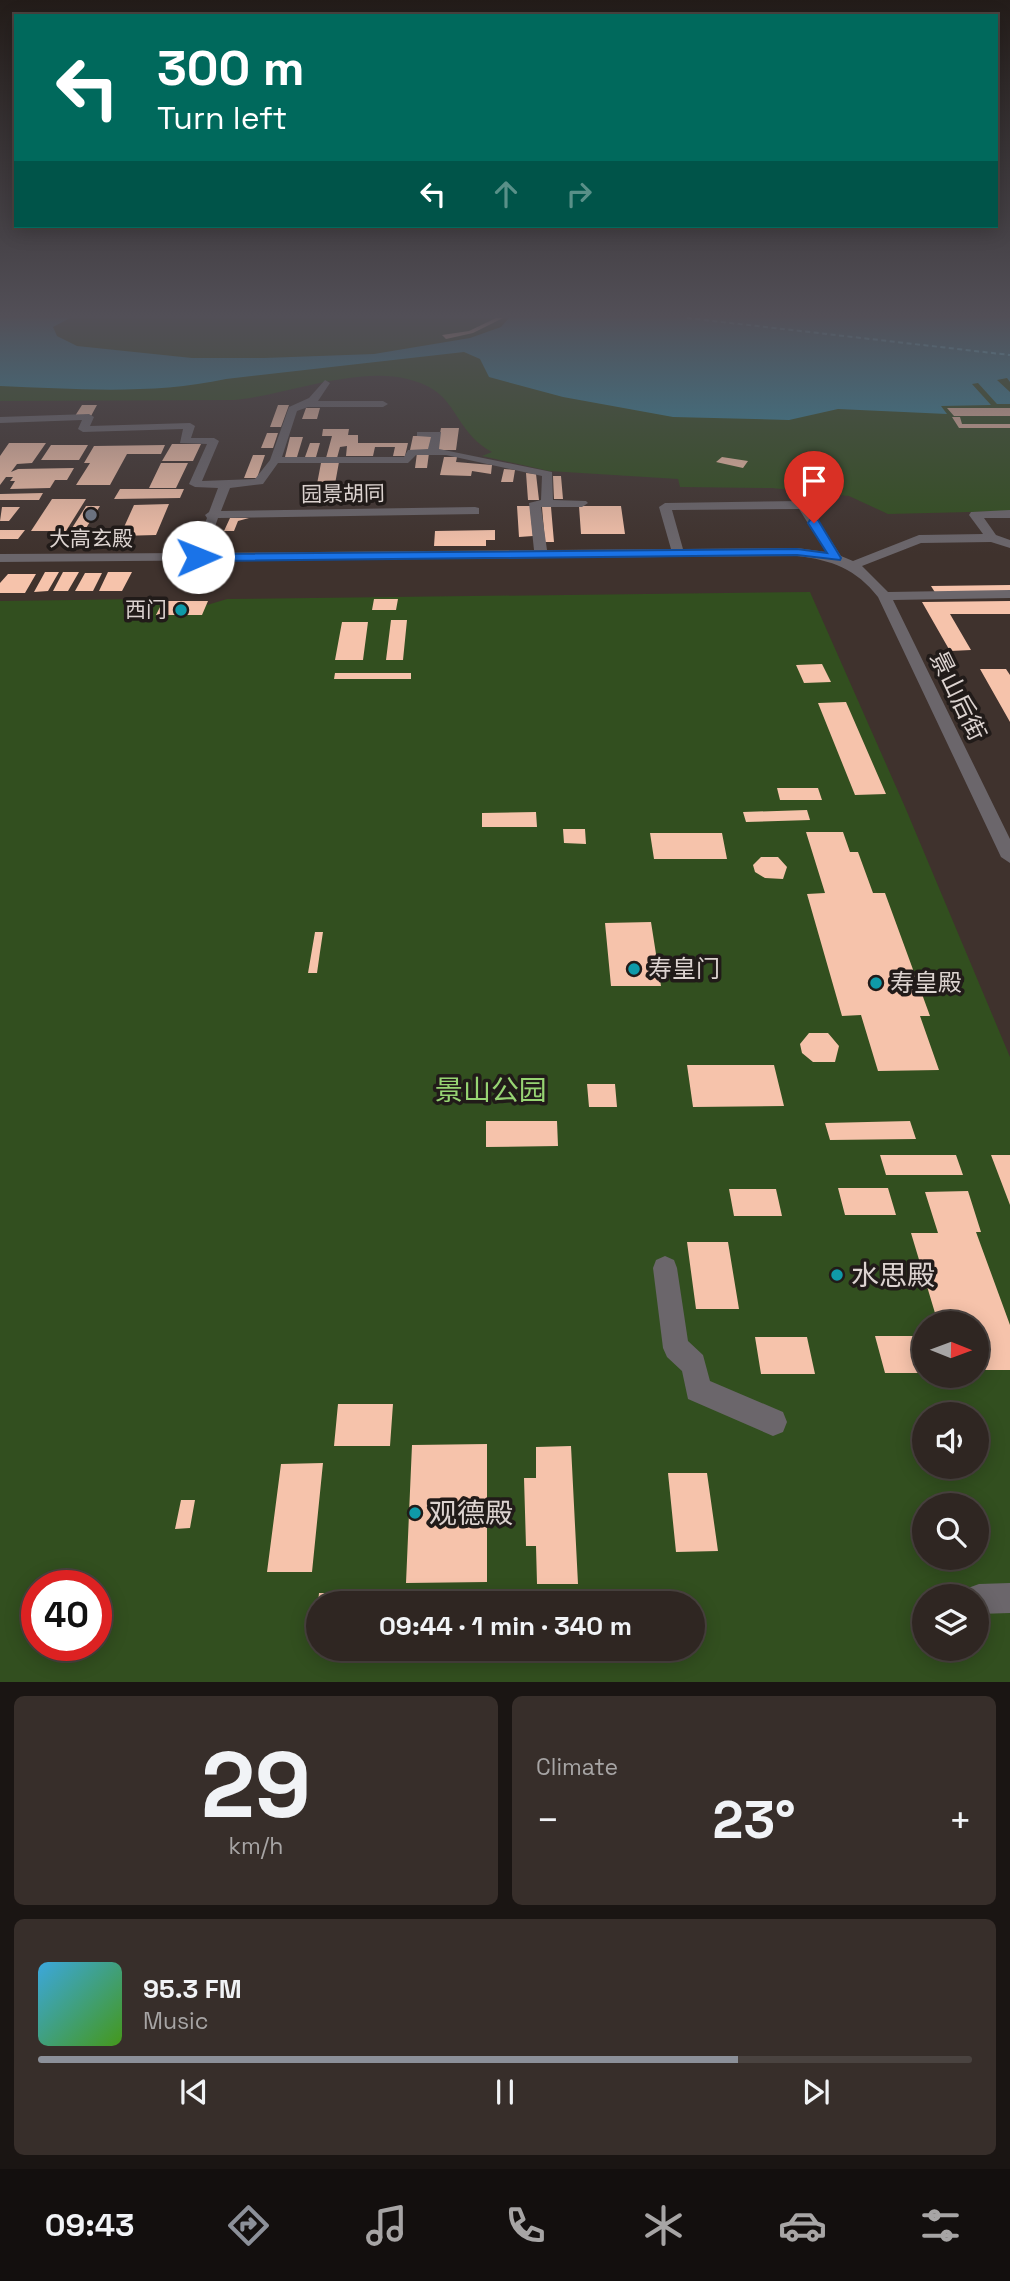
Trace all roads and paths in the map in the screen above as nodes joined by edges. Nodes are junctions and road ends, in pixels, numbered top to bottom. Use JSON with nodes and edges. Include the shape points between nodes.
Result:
{"nodes":[{"id":1,"x":318,"y":396,"type":"edge"},
{"id":2,"x":308,"y":404,"type":"junction"},
{"id":3,"x":383,"y":404,"type":"dead end"},
{"id":4,"x":0,"y":420,"type":"edge"},
{"id":5,"x":421,"y":434,"type":"dead end"},
{"id":6,"x":433,"y":452,"type":"junction"},
{"id":7,"x":275,"y":460,"type":"junction"},
{"id":8,"x":225,"y":485,"type":"junction"},
{"id":9,"x":582,"y":503,"type":"dead end"},
{"id":10,"x":547,"y":504,"type":"junction"},
{"id":11,"x":475,"y":511,"type":"dead end"},
{"id":12,"x":1010,"y":514,"type":"edge"},
{"id":13,"x":211,"y":515,"type":"junction"},
{"id":14,"x":992,"y":538,"type":"junction"},
{"id":15,"x":1010,"y":544,"type":"edge"},
{"id":16,"x":678,"y":552,"type":"junction"},
{"id":17,"x":541,"y":554,"type":"junction"},
{"id":18,"x":198,"y":557,"type":"junction"},
{"id":19,"x":0,"y":558,"type":"edge"},
{"id":20,"x":836,"y":558,"type":"junction"},
{"id":21,"x":854,"y":565,"type":"junction"},
{"id":22,"x":1010,"y":594,"type":"edge"},
{"id":23,"x":884,"y":596,"type":"junction"},
{"id":24,"x":1010,"y":857,"type":"edge"},
{"id":25,"x":665,"y":1268,"type":"dead end"},
{"id":26,"x":773,"y":1422,"type":"dead end"},
{"id":27,"x":1010,"y":1598,"type":"edge"},
{"id":28,"x":989,"y":1599,"type":"edge"}],
"edges":[{"from":1,"to":2,"type":"street"},
{"from":2,"to":3,"type":"street"},
{"from":2,"to":7,"type":"street","via":[[293,409]]},
{"from":4,"to":8,"type":"street","via":[[89,417],[83,429],[190,426],[184,441],[214,441],[195,484]]},
{"from":5,"to":6,"type":"street","via":[[437,434]]},
{"from":6,"to":7,"type":"street","via":[[412,452],[408,460]]},
{"from":6,"to":10,"type":"street","via":[[548,474]]},
{"from":7,"to":8,"type":"street","via":[[259,482]]},
{"from":8,"to":13,"type":"street"},
{"from":9,"to":10,"type":"street"},
{"from":10,"to":17,"type":"street","via":[[536,503]]},
{"from":11,"to":13,"type":"street","name":"园景胡同"},
{"from":12,"to":14,"type":"street","via":[[975,515]]},
{"from":13,"to":18,"type":"street"},
{"from":14,"to":15,"type":"street"},
{"from":14,"to":21,"type":"street","via":[[919,539]]},
{"from":16,"to":17,"type":"street"},
{"from":16,"to":20,"type":"street","via":[[797,552]]},
{"from":16,"to":20,"type":"street","via":[[666,507],[803,505]]},
{"from":17,"to":18,"type":"street"},
{"from":18,"to":19,"type":"street"},
{"from":20,"to":21,"type":"street"},
{"from":21,"to":23,"type":"street","name":"景山后街"},
{"from":22,"to":23,"type":"street"},
{"from":23,"to":24,"type":"street","name":"景山后街"},
{"from":25,"to":26,"type":"street","via":[[676,1348],[694,1364],[698,1389]]},
{"from":27,"to":28,"type":"street"}]}
